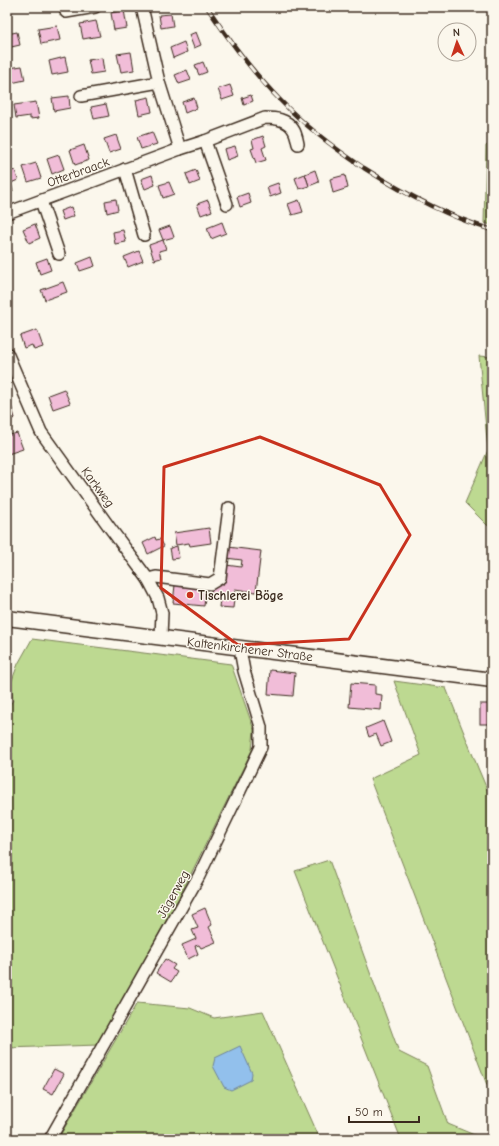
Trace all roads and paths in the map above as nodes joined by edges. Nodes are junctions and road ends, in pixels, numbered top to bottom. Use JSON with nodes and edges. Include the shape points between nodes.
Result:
{"nodes":[{"id":1,"x":95,"y":7,"type":"edge"},
{"id":2,"x":142,"y":7,"type":"edge"},
{"id":3,"x":66,"y":12,"type":"dead end"},
{"id":4,"x":159,"y":82,"type":"junction"},
{"id":5,"x":80,"y":96,"type":"dead end"},
{"id":6,"x":205,"y":141,"type":"junction"},
{"id":7,"x":298,"y":144,"type":"dead end"},
{"id":8,"x":180,"y":149,"type":"junction"},
{"id":9,"x":125,"y":169,"type":"junction"},
{"id":10,"x":41,"y":201,"type":"junction"},
{"id":11,"x":227,"y":204,"type":"dead end"},
{"id":12,"x":7,"y":213,"type":"edge"},
{"id":13,"x":144,"y":235,"type":"dead end"},
{"id":14,"x":59,"y":254,"type":"dead end"},
{"id":15,"x":7,"y":353,"type":"edge"},
{"id":16,"x":229,"y":508,"type":"dead end"},
{"id":17,"x":148,"y":579,"type":"junction"},
{"id":18,"x":7,"y":618,"type":"edge"},
{"id":19,"x":161,"y":637,"type":"junction"},
{"id":20,"x":243,"y":648,"type":"junction"},
{"id":21,"x":492,"y":680,"type":"edge"},
{"id":22,"x":50,"y":1139,"type":"edge"}],
"edges":[{"from":1,"to":3,"type":"street"},
{"from":2,"to":4,"type":"street"},
{"from":4,"to":5,"type":"street"},
{"from":4,"to":8,"type":"street"},
{"from":6,"to":7,"type":"street","name":"Otterbraack","via":[[265,118],[275,118],[286,122],[294,130]]},
{"from":6,"to":8,"type":"street","name":"Otterbraack"},
{"from":6,"to":11,"type":"street"},
{"from":8,"to":9,"type":"street","name":"Otterbraack"},
{"from":9,"to":10,"type":"street","name":"Otterbraack"},
{"from":9,"to":13,"type":"street","name":"Otterbraack"},
{"from":10,"to":12,"type":"street","name":"Otterbraack"},
{"from":10,"to":14,"type":"street","name":"Otterbraack"},
{"from":15,"to":17,"type":"street","name":"Karkweg","via":[[41,432]]},
{"from":16,"to":17,"type":"street","via":[[220,578],[210,584],[156,577]]},
{"from":17,"to":19,"type":"street","name":"Karkweg","via":[[158,598],[162,614]]},
{"from":18,"to":19,"type":"main road","name":"Kaltenkirchener Straße"},
{"from":19,"to":20,"type":"main road","name":"Kaltenkirchener Straße"},
{"from":20,"to":21,"type":"main road","name":"Kaltenkirchener Straße"},
{"from":20,"to":22,"type":"street","name":"Jägerweg","via":[[244,671],[261,727],[261,747],[199,876]]}]}
